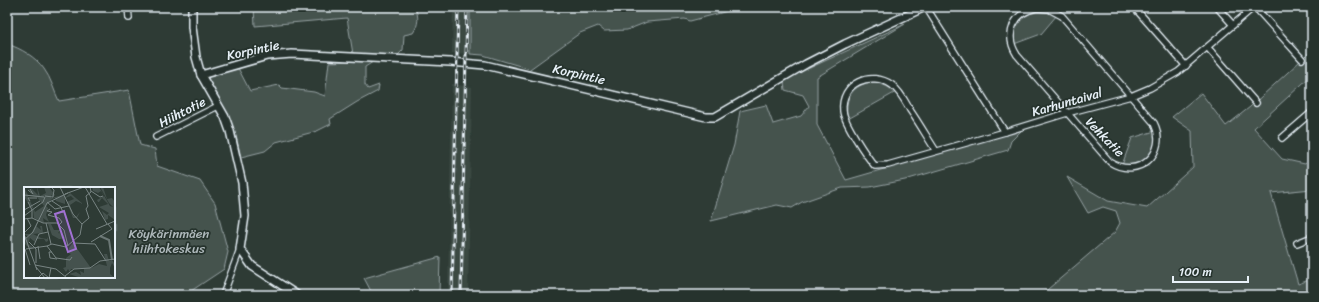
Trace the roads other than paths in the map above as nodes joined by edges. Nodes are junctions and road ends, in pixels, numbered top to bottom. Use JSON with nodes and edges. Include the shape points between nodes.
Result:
{"nodes":[{"id":1,"x":128,"y":7,"type":"edge"},
{"id":2,"x":192,"y":7,"type":"edge"},
{"id":3,"x":926,"y":7,"type":"edge"},
{"id":4,"x":1134,"y":7,"type":"edge"},
{"id":5,"x":1217,"y":7,"type":"edge"},
{"id":6,"x":1254,"y":7,"type":"edge"},
{"id":7,"x":129,"y":18,"type":"dead end"},
{"id":8,"x":1233,"y":25,"type":"junction"},
{"id":9,"x":1208,"y":48,"type":"junction"},
{"id":10,"x":1302,"y":59,"type":"dead end"},
{"id":11,"x":1186,"y":66,"type":"junction"},
{"id":12,"x":201,"y":75,"type":"junction"},
{"id":13,"x":1131,"y":96,"type":"junction"},
{"id":14,"x":1256,"y":103,"type":"dead end"},
{"id":15,"x":218,"y":106,"type":"junction"},
{"id":16,"x":1312,"y":112,"type":"edge"},
{"id":17,"x":1067,"y":113,"type":"junction"},
{"id":18,"x":1005,"y":132,"type":"junction"},
{"id":19,"x":156,"y":137,"type":"dead end"},
{"id":20,"x":1282,"y":138,"type":"dead end"},
{"id":21,"x":936,"y":151,"type":"junction"},
{"id":22,"x":1312,"y":237,"type":"edge"},
{"id":23,"x":1297,"y":243,"type":"dead end"},
{"id":24,"x":240,"y":249,"type":"junction"},
{"id":25,"x":223,"y":295,"type":"edge"},
{"id":26,"x":297,"y":295,"type":"edge"}],
"edges":[{"from":1,"to":7,"type":"street"},
{"from":2,"to":12,"type":"street","via":[[196,57]]},
{"from":3,"to":12,"type":"street","name":"Korpintie","via":[[845,44],[715,117],[706,118],[485,65],[450,62],[292,54],[267,56]]},
{"from":3,"to":18,"type":"street"},
{"from":4,"to":11,"type":"street"},
{"from":5,"to":8,"type":"street"},
{"from":6,"to":8,"type":"street","name":"Karhuntaival"},
{"from":6,"to":10,"type":"street"},
{"from":8,"to":9,"type":"street","name":"Karhuntaival"},
{"from":9,"to":11,"type":"street","name":"Karhuntaival"},
{"from":9,"to":14,"type":"street"},
{"from":11,"to":13,"type":"street","name":"Karhuntaival","via":[[1162,82]]},
{"from":12,"to":15,"type":"street"},
{"from":13,"to":17,"type":"street","name":"Karhuntaival"},
{"from":13,"to":17,"type":"street","name":"Vehkatie","via":[[1154,123],[1158,137],[1157,147],[1152,156],[1137,167],[1123,168],[1110,162]]},
{"from":13,"to":17,"type":"street","name":"Vehkatie","via":[[1062,16],[1044,8],[1028,10],[1018,17],[1012,27],[1012,47]]},
{"from":15,"to":19,"type":"street","name":"Hiihtotie"},
{"from":15,"to":24,"type":"street","via":[[230,131],[244,197],[245,216]]},
{"from":16,"to":20,"type":"street"},
{"from":17,"to":18,"type":"street","name":"Karhuntaival"},
{"from":18,"to":21,"type":"street","name":"Karhuntaival"},
{"from":21,"to":21,"type":"street","name":"Karhuntaival","via":[[888,165],[875,166],[844,116],[843,102],[849,89],[860,80],[870,78],[893,86]]},
{"from":22,"to":23,"type":"street"},
{"from":24,"to":25,"type":"street"},
{"from":24,"to":26,"type":"street","via":[[252,266]]}]}
